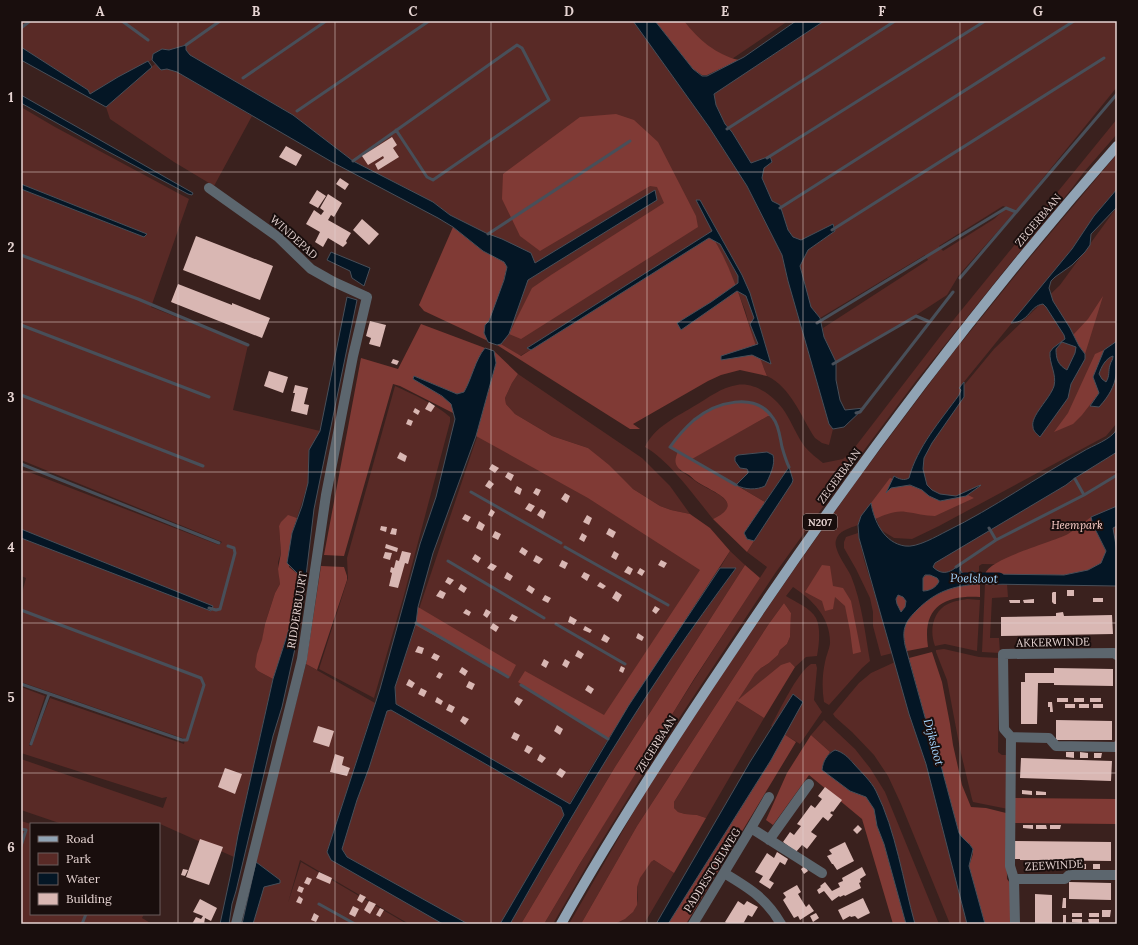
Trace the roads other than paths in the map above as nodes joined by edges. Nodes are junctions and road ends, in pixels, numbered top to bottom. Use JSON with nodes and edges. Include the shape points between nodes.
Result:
{"nodes":[{"id":1,"x":1117,"y":146,"type":"edge"},
{"id":2,"x":209,"y":188,"type":"dead end"},
{"id":3,"x":367,"y":297,"type":"joint"},
{"id":4,"x":1117,"y":655,"type":"edge"},
{"id":5,"x":1011,"y":737,"type":"junction"},
{"id":6,"x":1117,"y":746,"type":"edge"},
{"id":7,"x":809,"y":784,"type":"dead end"},
{"id":8,"x":769,"y":797,"type":"dead end"},
{"id":9,"x":751,"y":828,"type":"junction"},
{"id":10,"x":769,"y":840,"type":"junction"},
{"id":11,"x":724,"y":873,"type":"junction"},
{"id":12,"x":822,"y":873,"type":"dead end"},
{"id":13,"x":1117,"y":875,"type":"edge"},
{"id":14,"x":1014,"y":879,"type":"junction"},
{"id":15,"x":236,"y":924,"type":"edge"},
{"id":16,"x":562,"y":924,"type":"edge"},
{"id":17,"x":693,"y":924,"type":"edge"},
{"id":18,"x":781,"y":924,"type":"edge"},
{"id":19,"x":1014,"y":924,"type":"edge"}],
"edges":[{"from":1,"to":16,"type":"main road","name":"ZEGERBAAN","number":"N207","via":[[951,346],[817,526],[685,722],[590,873]]},
{"from":2,"to":3,"type":"street","name":"WINDEPAD","via":[[278,237],[311,269]]},
{"from":3,"to":15,"type":"street","name":"RIDDERBUURT","via":[[326,495],[302,659]]},
{"from":4,"to":5,"type":"street","name":"AKKERWINDE","via":[[1003,654],[1004,729]]},
{"from":5,"to":6,"type":"street","via":[[1049,738],[1056,746]]},
{"from":5,"to":14,"type":"street","name":"AKKERWINDE","via":[[1010,866]]},
{"from":7,"to":10,"type":"street"},
{"from":8,"to":9,"type":"street","name":"PADDESTOELWEG"},
{"from":9,"to":10,"type":"street","name":"PADDESTOELWEG"},
{"from":9,"to":11,"type":"street","name":"PADDESTOELWEG"},
{"from":10,"to":12,"type":"street","name":"PADDESTOELWEG"},
{"from":11,"to":17,"type":"street","name":"PADDESTOELWEG"},
{"from":11,"to":18,"type":"street","via":[[760,896]]},
{"from":13,"to":14,"type":"street","name":"ZEEWINDE"},
{"from":14,"to":19,"type":"street","name":"ZEEWINDE"}]}
